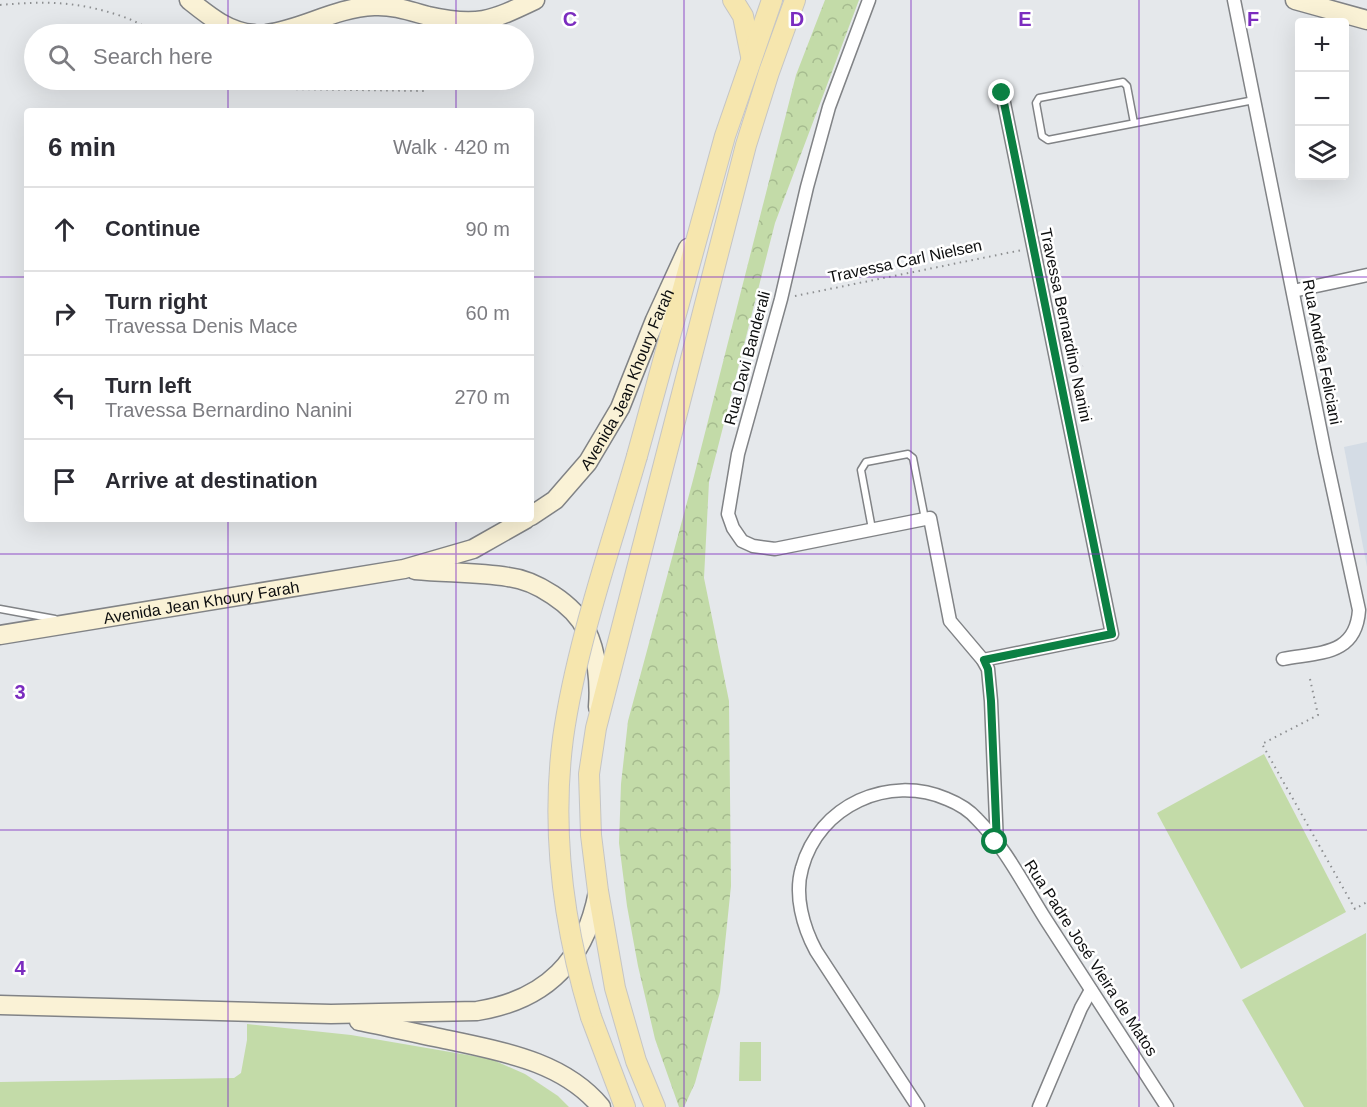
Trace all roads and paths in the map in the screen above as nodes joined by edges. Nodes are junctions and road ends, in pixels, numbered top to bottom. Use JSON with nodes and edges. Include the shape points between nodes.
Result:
{"nodes":[{"id":1,"x":189,"y":0,"type":"edge"},
{"id":2,"x":535,"y":0,"type":"edge"},
{"id":3,"x":732,"y":0,"type":"edge"},
{"id":4,"x":772,"y":0,"type":"edge"},
{"id":5,"x":795,"y":0,"type":"edge"},
{"id":6,"x":869,"y":0,"type":"edge"},
{"id":7,"x":1234,"y":0,"type":"edge"},
{"id":8,"x":1295,"y":0,"type":"edge"},
{"id":9,"x":1364,"y":0,"type":"edge"},
{"id":10,"x":0,"y":5,"type":"edge"},
{"id":11,"x":415,"y":6,"type":"edge"},
{"id":12,"x":1367,"y":18,"type":"edge"},
{"id":13,"x":138,"y":24,"type":"edge"},
{"id":14,"x":222,"y":24,"type":"edge"},
{"id":15,"x":305,"y":24,"type":"edge"},
{"id":16,"x":752,"y":58,"type":"junction"},
{"id":17,"x":354,"y":90,"type":"edge"},
{"id":18,"x":426,"y":91,"type":"dead end"},
{"id":19,"x":1002,"y":93,"type":"dead end"},
{"id":20,"x":1254,"y":100,"type":"junction"},
{"id":21,"x":1134,"y":123,"type":"junction"},
{"id":22,"x":699,"y":224,"type":"junction"},
{"id":23,"x":1033,"y":247,"type":"junction"},
{"id":24,"x":1367,"y":275,"type":"edge"},
{"id":25,"x":1293,"y":291,"type":"junction"},
{"id":26,"x":781,"y":299,"type":"junction"},
{"id":27,"x":534,"y":514,"type":"edge"},
{"id":28,"x":928,"y":518,"type":"junction"},
{"id":29,"x":521,"y":522,"type":"edge"},
{"id":30,"x":872,"y":530,"type":"junction"},
{"id":31,"x":404,"y":569,"type":"junction"},
{"id":32,"x":0,"y":609,"type":"edge"},
{"id":33,"x":76,"y":623,"type":"junction"},
{"id":34,"x":0,"y":635,"type":"edge"},
{"id":35,"x":1283,"y":659,"type":"dead end"},
{"id":36,"x":984,"y":660,"type":"junction"},
{"id":37,"x":1310,"y":679,"type":"dead end"},
{"id":38,"x":596,"y":728,"type":"junction"},
{"id":39,"x":997,"y":844,"type":"junction"},
{"id":40,"x":598,"y":891,"type":"junction"},
{"id":41,"x":1367,"y":902,"type":"edge"},
{"id":42,"x":1091,"y":990,"type":"junction"},
{"id":43,"x":1,"y":1006,"type":"edge"},
{"id":44,"x":331,"y":1014,"type":"junction"},
{"id":45,"x":601,"y":1107,"type":"edge"},
{"id":46,"x":625,"y":1107,"type":"edge"},
{"id":47,"x":655,"y":1107,"type":"edge"},
{"id":48,"x":918,"y":1107,"type":"edge"},
{"id":49,"x":1039,"y":1107,"type":"edge"},
{"id":50,"x":1167,"y":1107,"type":"edge"}],
"edges":[{"from":1,"to":14,"type":"street"},
{"from":2,"to":11,"type":"street","via":[[501,16],[465,22]]},
{"from":3,"to":16,"type":"main road","via":[[742,15]]},
{"from":4,"to":16,"type":"main road"},
{"from":5,"to":38,"type":"main road","via":[[746,145]]},
{"from":6,"to":26,"type":"street","name":"Rua Davi Banderali","via":[[830,108]]},
{"from":7,"to":20,"type":"street","name":"Rua Andréa Feliciani"},
{"from":8,"to":12,"type":"street"},
{"from":9,"to":12,"type":"street"},
{"from":10,"to":13,"type":"path","via":[[44,1],[79,5]]},
{"from":11,"to":15,"type":"street","via":[[349,8]]},
{"from":16,"to":22,"type":"main road"},
{"from":17,"to":18,"type":"path"},
{"from":19,"to":23,"type":"street","name":"Travessa Bernardino Nanini"},
{"from":20,"to":21,"type":"lane"},
{"from":20,"to":25,"type":"street","name":"Rua Andréa Feliciani"},
{"from":21,"to":21,"type":"lane","via":[[1123,82],[1039,98],[1036,103],[1042,136],[1048,140]]},
{"from":22,"to":27,"type":"street","name":"Avenida Jean Khoury Farah","via":[[620,408],[588,462],[555,500]]},
{"from":22,"to":46,"type":"main road","bridge":true,"via":[[584,639],[563,738],[560,845],[573,950],[591,1017]]},
{"from":23,"to":26,"type":"path","name":"Travessa Carl Nielsen"},
{"from":23,"to":36,"type":"street","name":"Travessa Bernardino Nanini","via":[[1112,634]]},
{"from":24,"to":25,"type":"street"},
{"from":25,"to":35,"type":"street","name":"Rua Andréa Feliciani","via":[[1359,610],[1348,642]]},
{"from":26,"to":30,"type":"street","name":"Rua Davi Banderali","via":[[738,454],[728,514],[733,528],[742,541],[775,549]]},
{"from":28,"to":30,"type":"street","name":"Rua Davi Banderali"},
{"from":28,"to":30,"type":"lane","via":[[913,458],[908,454],[866,462],[861,470]]},
{"from":28,"to":36,"type":"street","via":[[950,621]]},
{"from":29,"to":31,"type":"street","name":"Avenida Jean Khoury Farah","via":[[473,549]]},
{"from":31,"to":33,"type":"street","name":"Avenida Jean Khoury Farah"},
{"from":31,"to":38,"type":"street","name":"Avenida Jean Khoury Farah","via":[[509,577],[549,592],[570,608],[586,629],[591,647],[599,692]]},
{"from":32,"to":33,"type":"lane"},
{"from":33,"to":34,"type":"street","name":"Avenida Jean Khoury Farah"},
{"from":36,"to":39,"type":"street","via":[[991,701]]},
{"from":37,"to":41,"type":"path","via":[[1318,715],[1262,744],[1355,909]]},
{"from":38,"to":40,"type":"main road","via":[[589,774]]},
{"from":39,"to":42,"type":"street","name":"Rua Padre José Vieira de Matos"},
{"from":39,"to":48,"type":"street","name":"Rua Padre José Vieira de Matos","via":[[976,817],[955,802],[907,789],[853,802],[821,831],[801,869],[800,897],[806,932]]},
{"from":40,"to":44,"type":"street","via":[[594,913],[577,950],[549,983],[518,1002],[477,1011]]},
{"from":40,"to":47,"type":"main road","via":[[615,988],[636,1061]]},
{"from":42,"to":49,"type":"street"},
{"from":42,"to":50,"type":"street","name":"Rua Padre José Vieira de Matos"},
{"from":43,"to":44,"type":"street"},
{"from":44,"to":45,"type":"street","via":[[537,1062],[567,1077]]}]}
